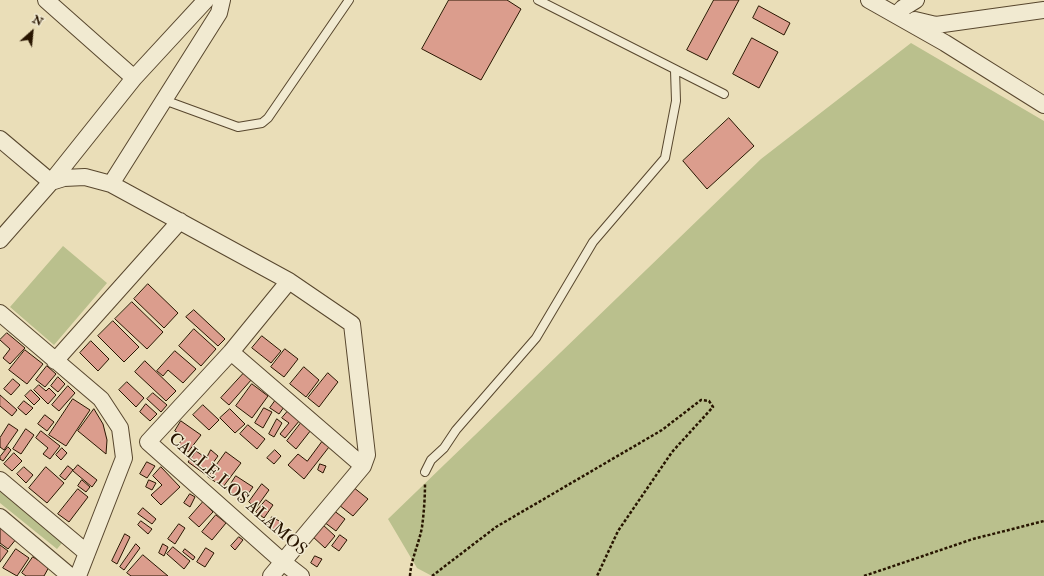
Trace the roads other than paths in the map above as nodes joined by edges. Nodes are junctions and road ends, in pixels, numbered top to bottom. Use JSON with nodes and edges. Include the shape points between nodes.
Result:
{"nodes":[{"id":1,"x":46,"y":0,"type":"edge"},
{"id":2,"x":206,"y":0,"type":"edge"},
{"id":3,"x":222,"y":0,"type":"edge"},
{"id":4,"x":349,"y":0,"type":"edge"},
{"id":5,"x":538,"y":0,"type":"edge"},
{"id":6,"x":870,"y":0,"type":"edge"},
{"id":7,"x":916,"y":0,"type":"edge"},
{"id":8,"x":1044,"y":10,"type":"edge"},
{"id":9,"x":896,"y":15,"type":"junction"},
{"id":10,"x":675,"y":70,"type":"junction"},
{"id":11,"x":134,"y":78,"type":"junction"},
{"id":12,"x":724,"y":94,"type":"dead end"},
{"id":13,"x":164,"y":100,"type":"junction"},
{"id":14,"x":1044,"y":105,"type":"edge"},
{"id":15,"x":0,"y":139,"type":"edge"},
{"id":16,"x":51,"y":182,"type":"junction"},
{"id":17,"x":111,"y":184,"type":"junction"},
{"id":18,"x":180,"y":221,"type":"junction"},
{"id":19,"x":0,"y":240,"type":"edge"},
{"id":20,"x":289,"y":281,"type":"junction"},
{"id":21,"x":0,"y":313,"type":"edge"},
{"id":22,"x":231,"y":352,"type":"junction"},
{"id":23,"x":55,"y":361,"type":"junction"},
{"id":24,"x":363,"y":466,"type":"junction"},
{"id":25,"x":425,"y":472,"type":"road end"},
{"id":26,"x":0,"y":480,"type":"edge"},
{"id":27,"x":0,"y":517,"type":"edge"},
{"id":28,"x":87,"y":553,"type":"junction"},
{"id":29,"x":283,"y":562,"type":"junction"},
{"id":30,"x":70,"y":576,"type":"edge"},
{"id":31,"x":78,"y":576,"type":"edge"},
{"id":32,"x":271,"y":576,"type":"edge"},
{"id":33,"x":301,"y":576,"type":"edge"}],
"edges":[{"from":1,"to":11,"type":"street"},
{"from":2,"to":11,"type":"street"},
{"from":3,"to":13,"type":"street","via":[[219,13]]},
{"from":4,"to":13,"type":"lane","via":[[268,118],[262,123],[238,127]]},
{"from":5,"to":10,"type":"lane"},
{"from":6,"to":9,"type":"street"},
{"from":7,"to":9,"type":"street"},
{"from":8,"to":9,"type":"street","via":[[936,25]]},
{"from":9,"to":14,"type":"street"},
{"from":10,"to":12,"type":"lane"},
{"from":10,"to":25,"type":"lane","via":[[676,101],[665,158],[593,242],[536,338],[456,430],[444,448],[431,460]]},
{"from":11,"to":16,"type":"street"},
{"from":13,"to":17,"type":"street"},
{"from":15,"to":16,"type":"street"},
{"from":16,"to":17,"type":"street","via":[[85,176]]},
{"from":16,"to":19,"type":"street"},
{"from":17,"to":18,"type":"street"},
{"from":18,"to":20,"type":"street"},
{"from":18,"to":23,"type":"street"},
{"from":20,"to":22,"type":"street"},
{"from":20,"to":24,"type":"street","via":[[352,324],[367,455]]},
{"from":21,"to":23,"type":"street"},
{"from":22,"to":24,"type":"street"},
{"from":22,"to":29,"type":"street","name":"CALLE LOS ALAMOS","via":[[148,442]]},
{"from":23,"to":28,"type":"street","via":[[101,399],[120,428],[124,458]]},
{"from":24,"to":29,"type":"street"},
{"from":26,"to":28,"type":"street"},
{"from":27,"to":30,"type":"street"},
{"from":28,"to":31,"type":"street"},
{"from":29,"to":32,"type":"street"},
{"from":29,"to":33,"type":"street","name":"CALLE LOS ALAMOS"}]}
